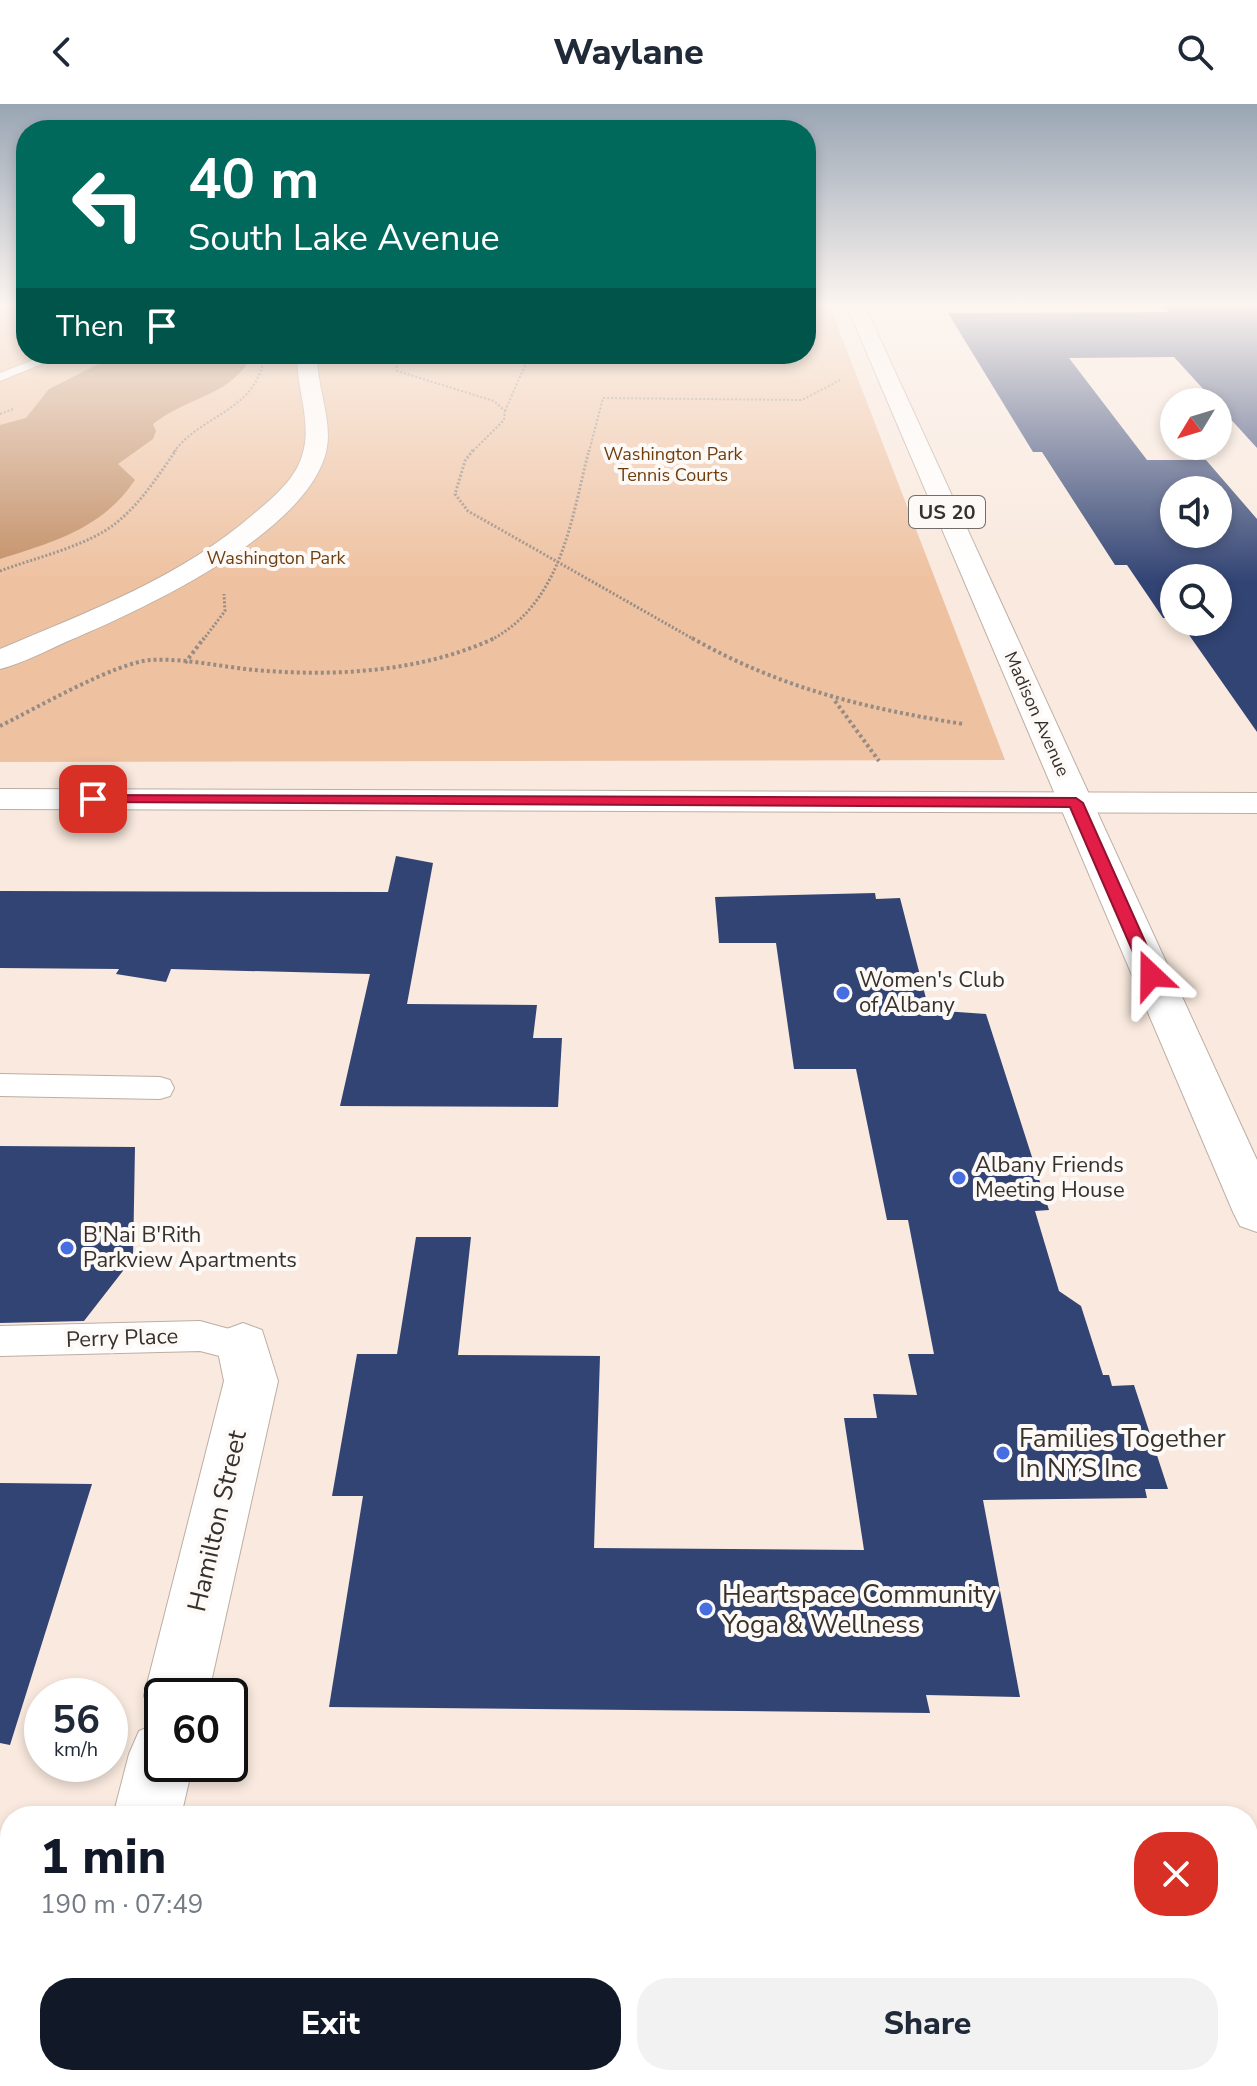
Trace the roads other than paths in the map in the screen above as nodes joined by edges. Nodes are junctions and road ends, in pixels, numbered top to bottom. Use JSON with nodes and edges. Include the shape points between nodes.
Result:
{"nodes":[{"id":1,"x":311,"y":396,"type":"edge"},
{"id":2,"x":896,"y":396,"type":"edge"},
{"id":3,"x":0,"y":660,"type":"edge"},
{"id":4,"x":0,"y":799,"type":"edge"},
{"id":5,"x":1076,"y":803,"type":"junction"},
{"id":6,"x":1257,"y":803,"type":"edge"},
{"id":7,"x":0,"y":1085,"type":"edge"},
{"id":8,"x":160,"y":1088,"type":"dead end"},
{"id":9,"x":1257,"y":1212,"type":"edge"},
{"id":10,"x":0,"y":1341,"type":"edge"},
{"id":11,"x":243,"y":1347,"type":"joint"},
{"id":12,"x":180,"y":1678,"type":"edge"},
{"id":13,"x":155,"y":1782,"type":"edge"},
{"id":14,"x":149,"y":1806,"type":"edge"}],
"edges":[{"from":1,"to":3,"type":"street","via":[[320,430],[313,457],[297,486],[247,535],[210,562]]},
{"from":2,"to":5,"type":"street","name":"Madison Avenue","number":"US 20"},
{"from":4,"to":5,"type":"street"},
{"from":5,"to":6,"type":"street"},
{"from":5,"to":9,"type":"street","name":"Madison Avenue","number":"US 20"},
{"from":7,"to":8,"type":"lane"},
{"from":10,"to":11,"type":"lane","name":"Perry Place","via":[[200,1336]]},
{"from":11,"to":12,"type":"street","name":"Hamilton Street","via":[[251,1381]]},
{"from":13,"to":14,"type":"street"}]}
